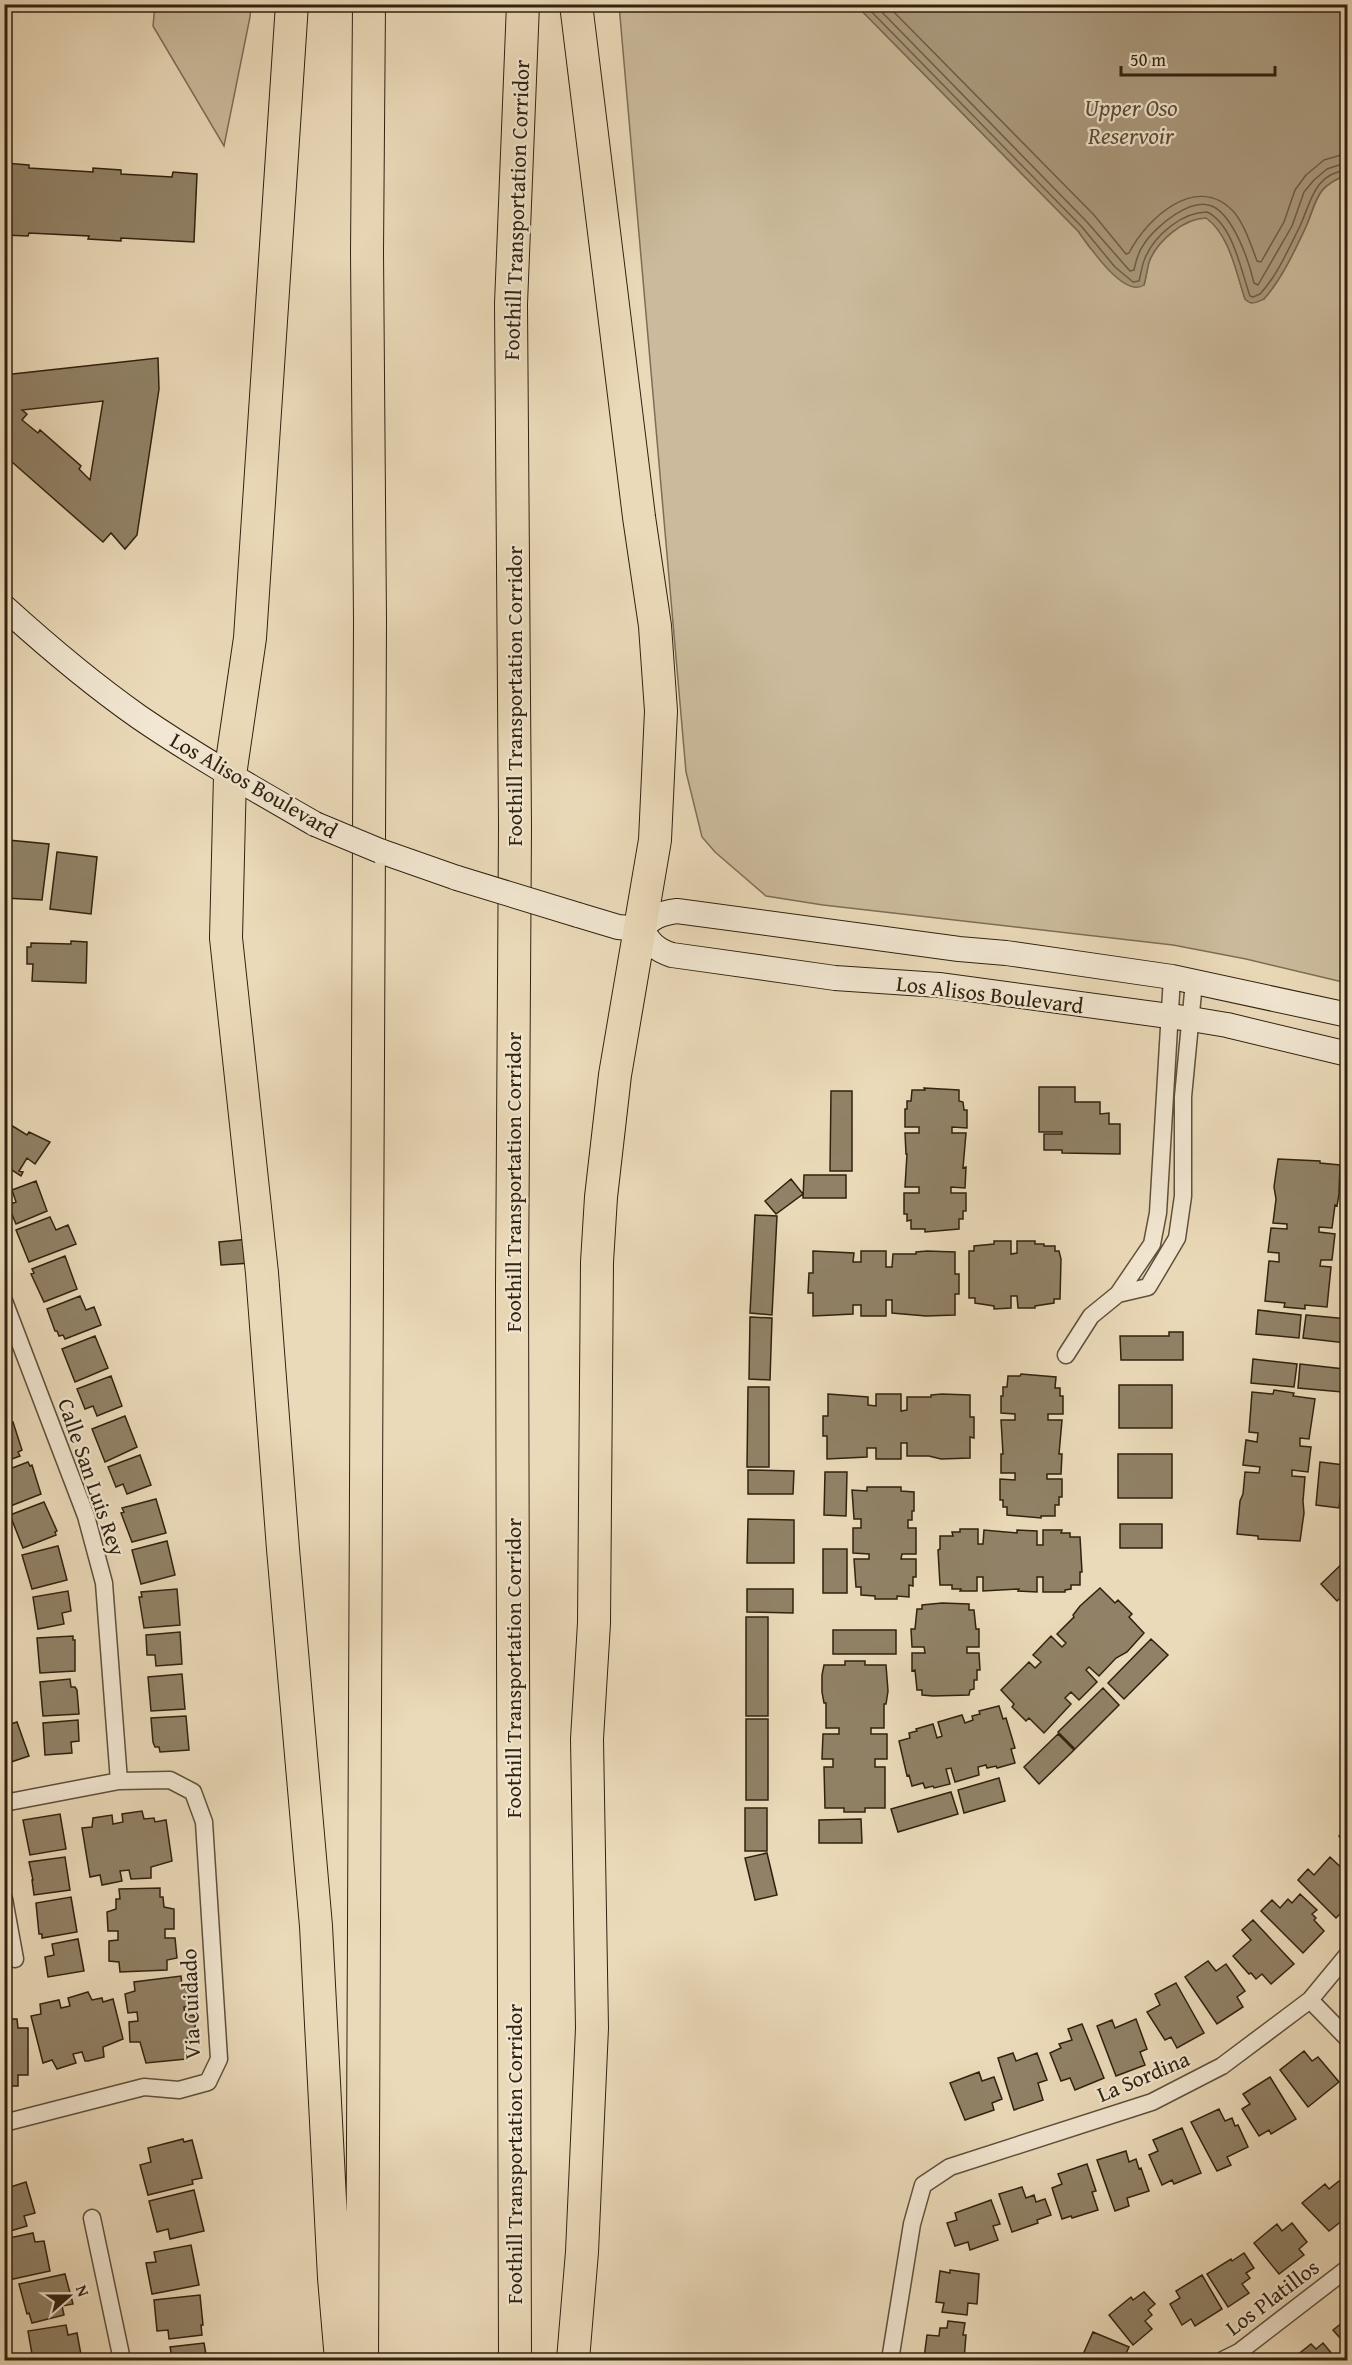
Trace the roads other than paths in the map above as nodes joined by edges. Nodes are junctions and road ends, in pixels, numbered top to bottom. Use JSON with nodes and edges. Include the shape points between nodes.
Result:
{"nodes":[{"id":1,"x":292,"y":4,"type":"edge"},
{"id":2,"x":369,"y":4,"type":"edge"},
{"id":3,"x":523,"y":4,"type":"edge"},
{"id":4,"x":576,"y":4,"type":"edge"},
{"id":5,"x":4,"y":607,"type":"edge"},
{"id":6,"x":230,"y":775,"type":"junction"},
{"id":7,"x":641,"y":929,"type":"junction"},
{"id":8,"x":1183,"y":979,"type":"junction"},
{"id":9,"x":1347,"y":1015,"type":"edge"},
{"id":10,"x":1180,"y":1018,"type":"junction"},
{"id":11,"x":1347,"y":1054,"type":"edge"},
{"id":12,"x":1118,"y":1294,"type":"junction"},
{"id":13,"x":4,"y":1301,"type":"edge"},
{"id":14,"x":1066,"y":1355,"type":"dead end"},
{"id":15,"x":119,"y":1781,"type":"junction"},
{"id":16,"x":4,"y":1803,"type":"edge"},
{"id":17,"x":4,"y":1899,"type":"edge"},
{"id":18,"x":1347,"y":1954,"type":"edge"},
{"id":19,"x":15,"y":1959,"type":"dead end"},
{"id":20,"x":1310,"y":2000,"type":"junction"},
{"id":21,"x":1347,"y":2039,"type":"edge"},
{"id":22,"x":4,"y":2123,"type":"edge"},
{"id":23,"x":92,"y":2218,"type":"dead end"},
{"id":24,"x":1347,"y":2268,"type":"edge"},
{"id":25,"x":122,"y":2361,"type":"edge"},
{"id":26,"x":341,"y":2361,"type":"edge"},
{"id":27,"x":362,"y":2361,"type":"edge"},
{"id":28,"x":515,"y":2361,"type":"edge"},
{"id":29,"x":573,"y":2361,"type":"edge"},
{"id":30,"x":890,"y":2361,"type":"edge"},
{"id":31,"x":1224,"y":2361,"type":"edge"}],
"edges":[{"from":1,"to":6,"type":"highway","via":[[250,638]]},
{"from":2,"to":27,"type":"highway"},
{"from":3,"to":28,"type":"highway","name":"Foothill Transportation Corridor","via":[[511,304],[515,815]]},
{"from":4,"to":7,"type":"highway","via":[[655,626],[661,711],[655,840]]},
{"from":5,"to":6,"type":"main road","name":"Los Alisos Boulevard","via":[[138,716]]},
{"from":6,"to":7,"type":"main road","name":"Los Alisos Boulevard","bridge":true,"via":[[315,824],[380,851],[618,927]]},
{"from":6,"to":26,"type":"highway","via":[[226,938],[262,1273],[316,1926]]},
{"from":7,"to":8,"type":"main road","name":"Los Alisos Boulevard","via":[[652,917],[677,911]]},
{"from":7,"to":10,"type":"main road","name":"Los Alisos Boulevard","via":[[654,947],[672,955],[836,978],[939,985]]},
{"from":7,"to":29,"type":"highway","via":[[615,1075],[597,1262],[594,1623],[587,1739],[592,2028]]},
{"from":8,"to":9,"type":"main road","name":"Los Alisos Boulevard"},
{"from":8,"to":10,"type":"street"},
{"from":8,"to":10,"type":"street"},
{"from":10,"to":11,"type":"main road","name":"Los Alisos Boulevard","via":[[1227,1024]]},
{"from":10,"to":12,"type":"street","via":[[1152,1244]]},
{"from":10,"to":12,"type":"street","via":[[1183,1196],[1177,1238],[1148,1287]]},
{"from":12,"to":14,"type":"street","via":[[1091,1316]]},
{"from":13,"to":15,"type":"street","name":"Calle San Luis Rey","via":[[86,1516],[104,1583]]},
{"from":15,"to":16,"type":"street","name":"Via Cuidado"},
{"from":15,"to":22,"type":"street","name":"Via Cuidado","via":[[170,1780],[193,1792],[204,1822],[219,2059],[208,2082],[179,2090],[144,2087]]},
{"from":17,"to":19,"type":"street"},
{"from":18,"to":20,"type":"street","name":"La Sordina"},
{"from":20,"to":21,"type":"street"},
{"from":20,"to":30,"type":"street","name":"La Sordina","via":[[1222,2066],[1152,2102],[950,2168],[923,2185],[912,2224]]},
{"from":23,"to":25,"type":"street"},
{"from":24,"to":31,"type":"street","name":"Los Platillos"}]}
